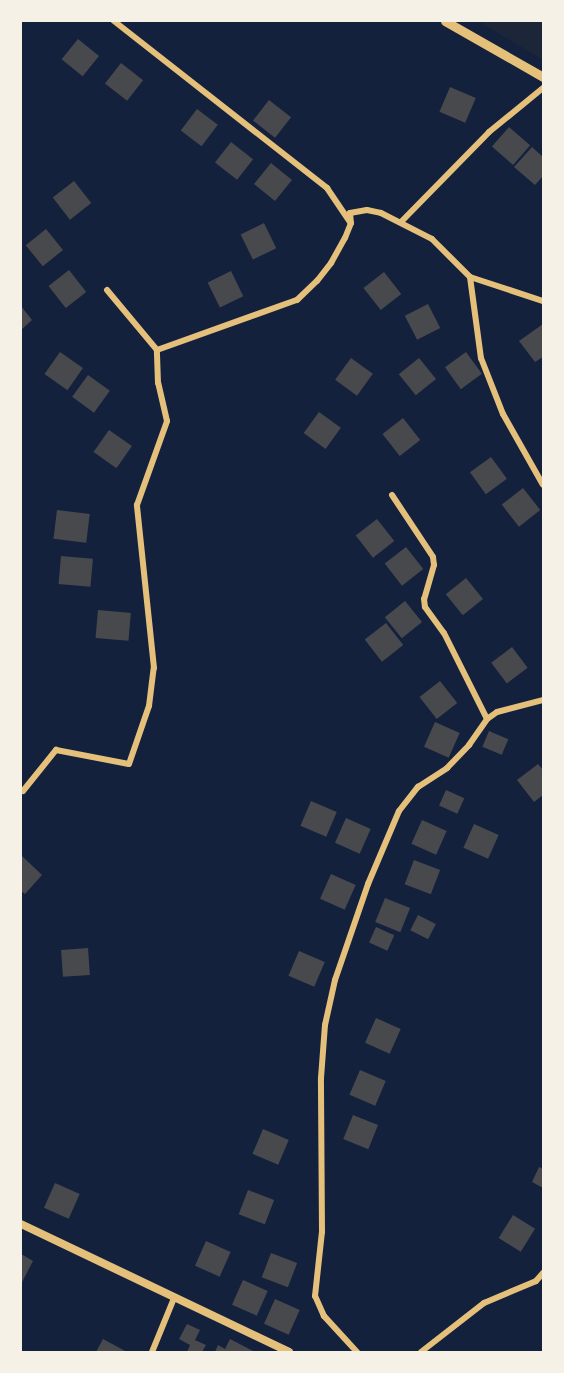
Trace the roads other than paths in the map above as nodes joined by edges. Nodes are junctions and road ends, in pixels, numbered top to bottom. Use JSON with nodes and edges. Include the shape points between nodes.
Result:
{"nodes":[{"id":1,"x":114,"y":21,"type":"edge"},
{"id":2,"x":446,"y":21,"type":"edge"},
{"id":3,"x":543,"y":77,"type":"edge"},
{"id":4,"x":543,"y":88,"type":"edge"},
{"id":5,"x":401,"y":222,"type":"junction"},
{"id":6,"x":351,"y":223,"type":"junction"},
{"id":7,"x":470,"y":277,"type":"junction"},
{"id":8,"x":107,"y":290,"type":"dead end"},
{"id":9,"x":543,"y":301,"type":"edge"},
{"id":10,"x":157,"y":350,"type":"junction"},
{"id":11,"x":543,"y":485,"type":"edge"},
{"id":12,"x":392,"y":495,"type":"dead end"},
{"id":13,"x":543,"y":700,"type":"edge"},
{"id":14,"x":487,"y":719,"type":"junction"},
{"id":15,"x":23,"y":791,"type":"dead end"},
{"id":16,"x":21,"y":1224,"type":"edge"},
{"id":17,"x":543,"y":1273,"type":"edge"},
{"id":18,"x":174,"y":1298,"type":"junction"},
{"id":19,"x":152,"y":1352,"type":"edge"},
{"id":20,"x":289,"y":1352,"type":"edge"},
{"id":21,"x":357,"y":1352,"type":"edge"},
{"id":22,"x":421,"y":1352,"type":"edge"}],
"edges":[{"from":1,"to":6,"type":"street","via":[[327,188]]},
{"from":2,"to":3,"type":"main road"},
{"from":4,"to":5,"type":"street","via":[[489,132]]},
{"from":5,"to":6,"type":"street","via":[[367,210],[350,213]]},
{"from":5,"to":7,"type":"street","via":[[432,239]]},
{"from":6,"to":10,"type":"street","via":[[331,262],[297,300]]},
{"from":7,"to":9,"type":"street"},
{"from":7,"to":11,"type":"street","via":[[478,342],[493,390]]},
{"from":8,"to":10,"type":"street"},
{"from":10,"to":15,"type":"street","via":[[158,383],[167,421],[137,505],[154,668],[149,706],[129,764],[56,750]]},
{"from":12,"to":14,"type":"street","via":[[433,557],[425,607],[444,633]]},
{"from":13,"to":14,"type":"street","via":[[497,711]]},
{"from":14,"to":21,"type":"street","via":[[469,745],[447,768],[418,787],[399,811],[368,884],[335,980],[325,1024],[319,1133],[322,1232],[315,1296],[324,1316]]},
{"from":16,"to":18,"type":"street"},
{"from":17,"to":22,"type":"street","via":[[536,1281],[484,1303]]},
{"from":18,"to":19,"type":"street"},
{"from":18,"to":20,"type":"street"}]}
